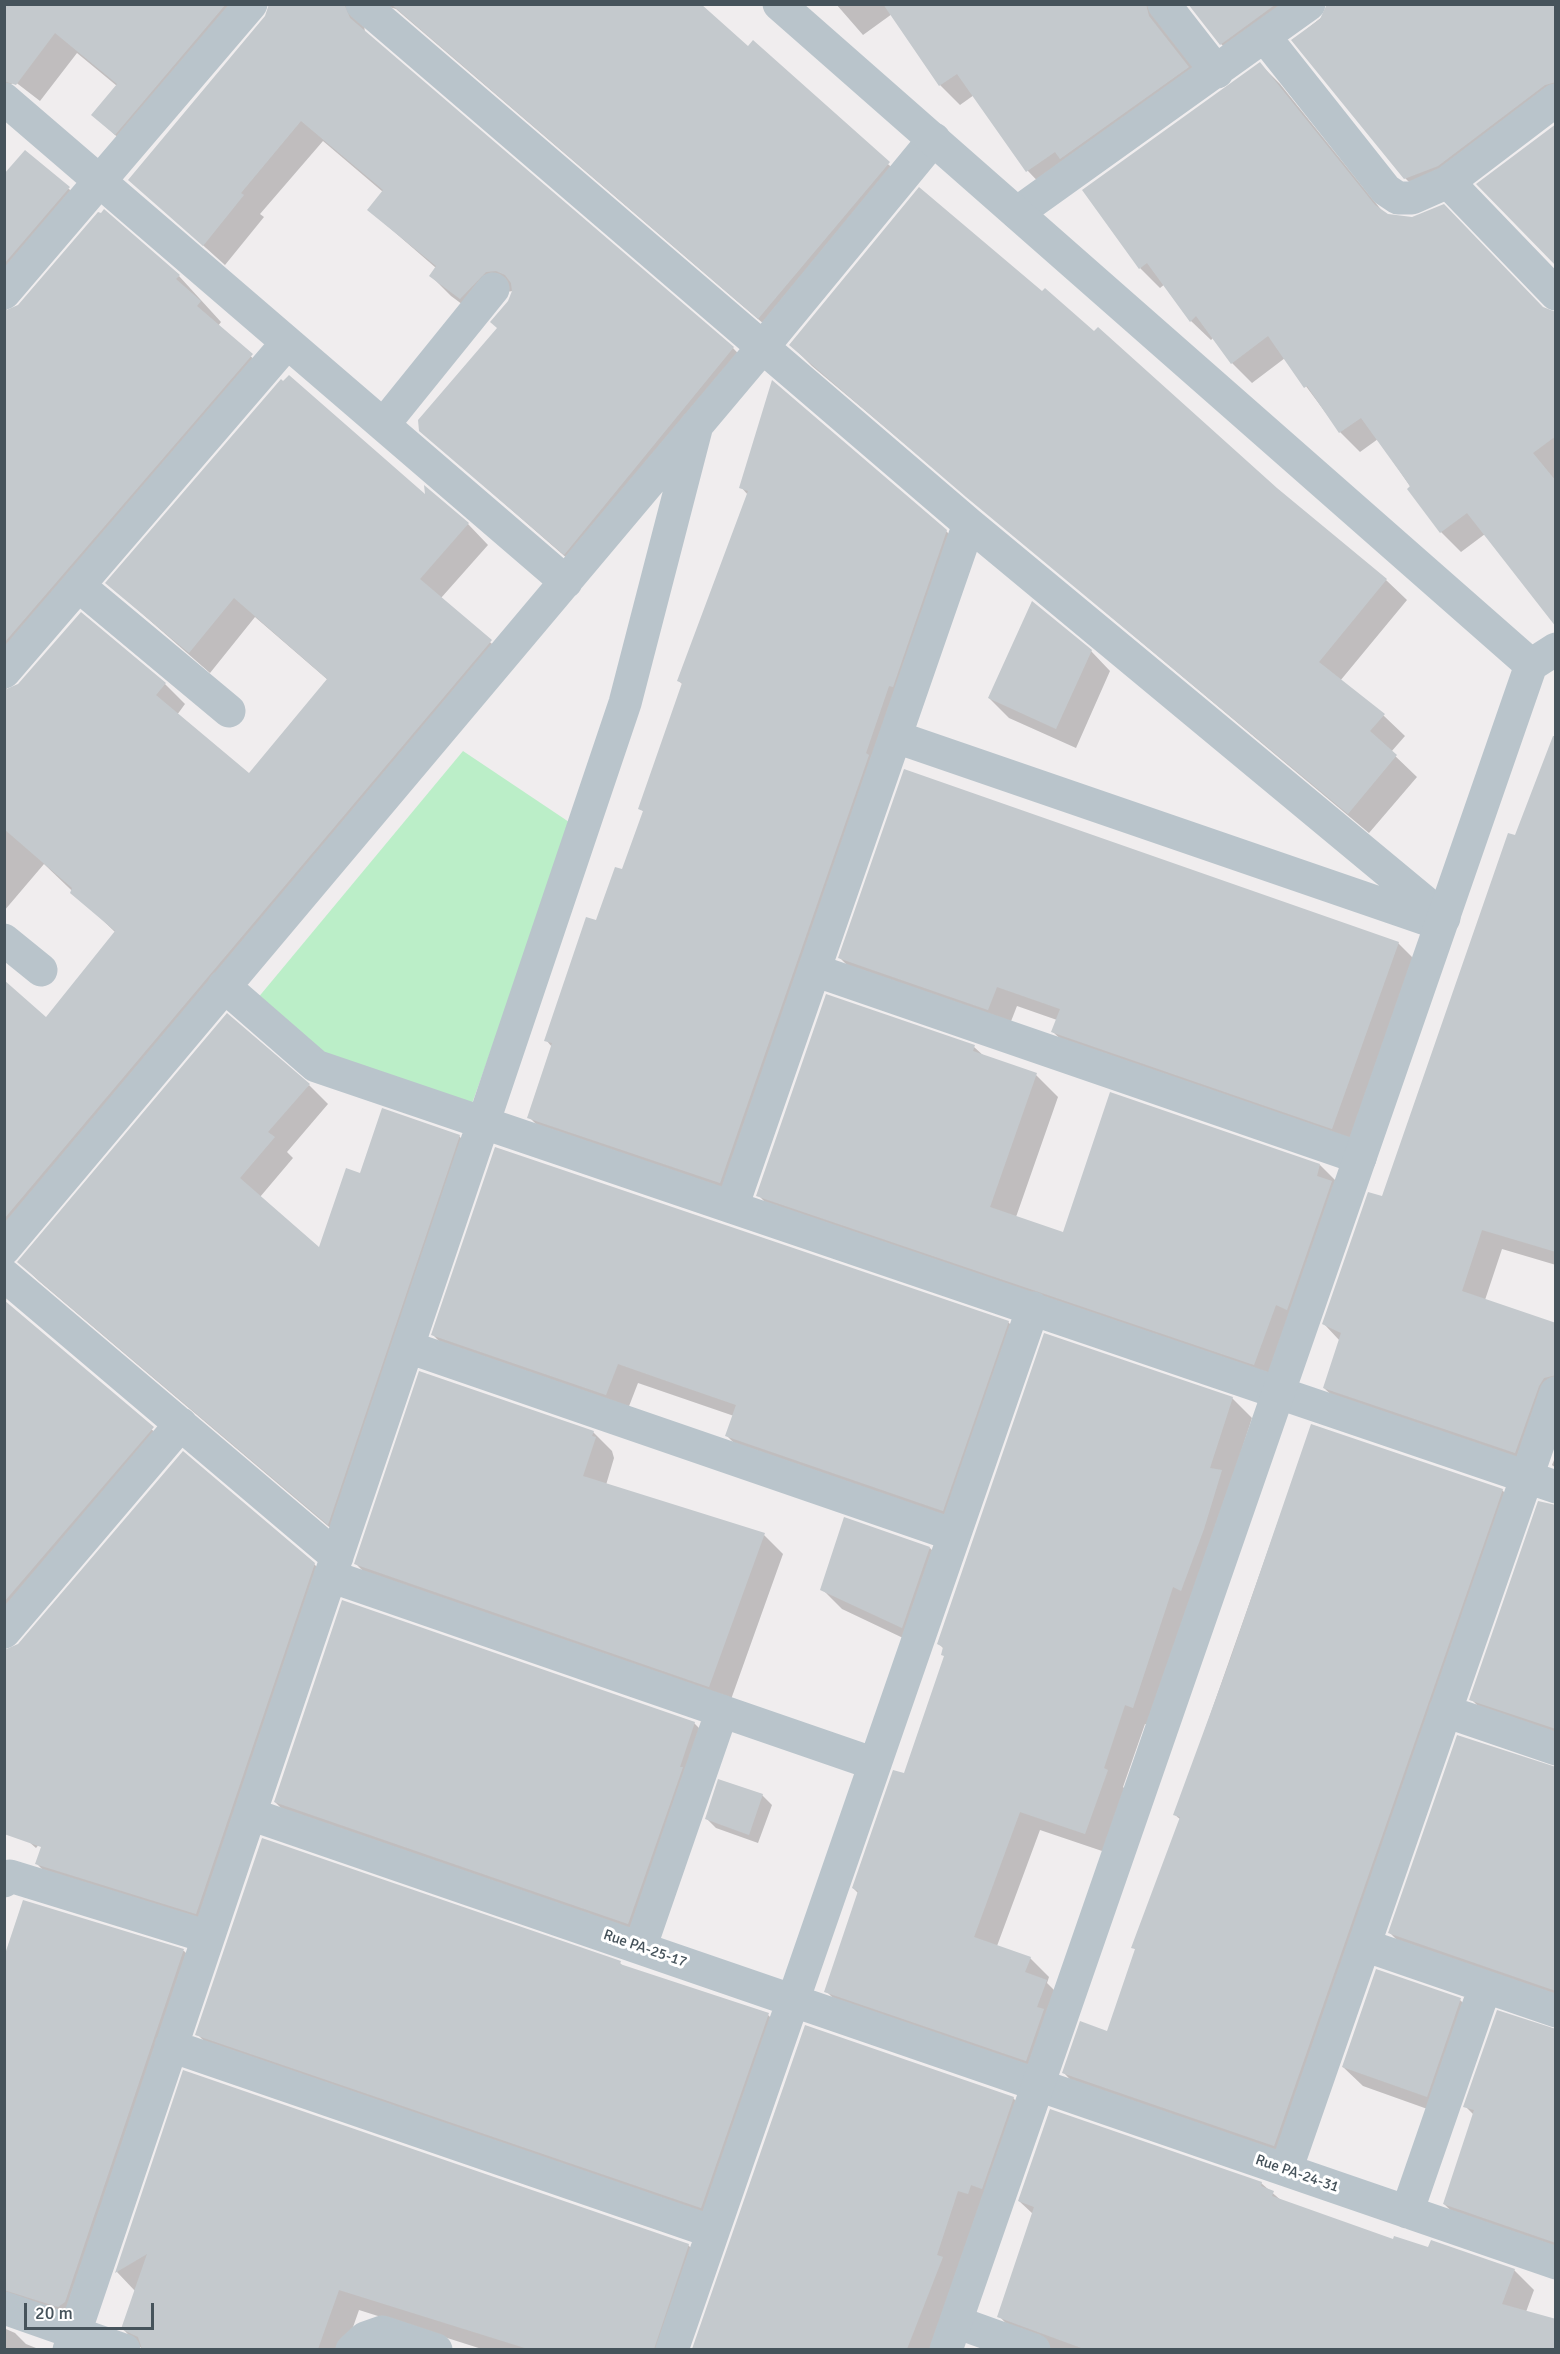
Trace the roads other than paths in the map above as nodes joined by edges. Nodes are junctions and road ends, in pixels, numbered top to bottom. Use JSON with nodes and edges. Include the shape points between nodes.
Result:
{"nodes":[{"id":1,"x":251,"y":4,"type":"edge"},
{"id":2,"x":362,"y":4,"type":"edge"},
{"id":3,"x":779,"y":4,"type":"edge"},
{"id":4,"x":1164,"y":4,"type":"edge"},
{"id":5,"x":1309,"y":4,"type":"edge"},
{"id":6,"x":1264,"y":36,"type":"junction"},
{"id":7,"x":1217,"y":72,"type":"junction"},
{"id":8,"x":4,"y":99,"type":"edge"},
{"id":9,"x":1556,"y":100,"type":"edge"},
{"id":10,"x":934,"y":139,"type":"junction"},
{"id":11,"x":100,"y":180,"type":"junction"},
{"id":12,"x":1448,"y":182,"type":"junction"},
{"id":13,"x":1017,"y":213,"type":"junction"},
{"id":14,"x":493,"y":289,"type":"dead end"},
{"id":15,"x":4,"y":293,"type":"edge"},
{"id":16,"x":1556,"y":294,"type":"edge"},
{"id":17,"x":287,"y":343,"type":"junction"},
{"id":18,"x":762,"y":348,"type":"junction"},
{"id":19,"x":384,"y":424,"type":"junction"},
{"id":20,"x":697,"y":425,"type":"junction"},
{"id":21,"x":969,"y":524,"type":"junction"},
{"id":22,"x":566,"y":582,"type":"junction"},
{"id":23,"x":79,"y":586,"type":"junction"},
{"id":24,"x":1547,"y":657,"type":"edge"},
{"id":25,"x":4,"y":672,"type":"edge"},
{"id":26,"x":229,"y":711,"type":"dead end"},
{"id":27,"x":896,"y":737,"type":"junction"},
{"id":28,"x":1443,"y":921,"type":"junction"},
{"id":29,"x":4,"y":940,"type":"edge"},
{"id":30,"x":41,"y":970,"type":"dead end"},
{"id":31,"x":814,"y":970,"type":"junction"},
{"id":32,"x":224,"y":986,"type":"junction"},
{"id":33,"x":483,"y":1123,"type":"junction"},
{"id":34,"x":1360,"y":1158,"type":"junction"},
{"id":35,"x":732,"y":1207,"type":"junction"},
{"id":36,"x":4,"y":1249,"type":"edge"},
{"id":37,"x":4,"y":1275,"type":"edge"},
{"id":38,"x":1033,"y":1308,"type":"junction"},
{"id":39,"x":408,"y":1347,"type":"junction"},
{"id":40,"x":1279,"y":1392,"type":"junction"},
{"id":41,"x":1556,"y":1393,"type":"edge"},
{"id":42,"x":181,"y":1424,"type":"junction"},
{"id":43,"x":1541,"y":1482,"type":"edge"},
{"id":44,"x":954,"y":1535,"type":"junction"},
{"id":45,"x":334,"y":1566,"type":"junction"},
{"id":46,"x":4,"y":1632,"type":"edge"},
{"id":47,"x":722,"y":1711,"type":"junction"},
{"id":48,"x":1445,"y":1711,"type":"junction"},
{"id":49,"x":1556,"y":1749,"type":"edge"},
{"id":50,"x":875,"y":1764,"type":"junction"},
{"id":51,"x":250,"y":1814,"type":"junction"},
{"id":52,"x":4,"y":1881,"type":"edge"},
{"id":53,"x":208,"y":1937,"type":"junction"},
{"id":54,"x":1364,"y":1945,"type":"junction"},
{"id":55,"x":640,"y":1948,"type":"junction"},
{"id":56,"x":1485,"y":1987,"type":"junction"},
{"id":57,"x":793,"y":2001,"type":"junction"},
{"id":58,"x":1556,"y":2011,"type":"edge"},
{"id":59,"x":171,"y":2046,"type":"junction"},
{"id":60,"x":1039,"y":2085,"type":"junction"},
{"id":61,"x":1286,"y":2170,"type":"junction"},
{"id":62,"x":1407,"y":2212,"type":"junction"},
{"id":63,"x":713,"y":2232,"type":"junction"},
{"id":64,"x":1556,"y":2263,"type":"edge"},
{"id":65,"x":4,"y":2308,"type":"edge"},
{"id":66,"x":951,"y":2336,"type":"edge"},
{"id":67,"x":71,"y":2341,"type":"edge"},
{"id":68,"x":124,"y":2349,"type":"edge"},
{"id":69,"x":352,"y":2349,"type":"edge"},
{"id":70,"x":436,"y":2349,"type":"edge"},
{"id":71,"x":672,"y":2349,"type":"edge"},
{"id":72,"x":1034,"y":2349,"type":"edge"}],
"edges":[{"from":1,"to":11,"type":"street"},
{"from":2,"to":18,"type":"street"},
{"from":3,"to":10,"type":"street"},
{"from":4,"to":7,"type":"street"},
{"from":5,"to":6,"type":"street"},
{"from":6,"to":7,"type":"street"},
{"from":6,"to":12,"type":"street","via":[[1386,190],[1398,198],[1412,198]]},
{"from":7,"to":13,"type":"street"},
{"from":8,"to":11,"type":"street"},
{"from":9,"to":12,"type":"street"},
{"from":10,"to":13,"type":"street"},
{"from":10,"to":18,"type":"street"},
{"from":11,"to":15,"type":"street"},
{"from":11,"to":17,"type":"street"},
{"from":12,"to":16,"type":"street"},
{"from":13,"to":24,"type":"street"},
{"from":14,"to":19,"type":"street"},
{"from":17,"to":19,"type":"street"},
{"from":17,"to":23,"type":"street"},
{"from":18,"to":20,"type":"street"},
{"from":18,"to":21,"type":"street"},
{"from":19,"to":22,"type":"street"},
{"from":20,"to":22,"type":"street"},
{"from":20,"to":33,"type":"street","via":[[625,703]]},
{"from":21,"to":27,"type":"street"},
{"from":21,"to":28,"type":"street"},
{"from":22,"to":32,"type":"street"},
{"from":23,"to":25,"type":"street"},
{"from":23,"to":26,"type":"street"},
{"from":24,"to":28,"type":"street"},
{"from":27,"to":28,"type":"street"},
{"from":27,"to":31,"type":"street"},
{"from":28,"to":34,"type":"street"},
{"from":29,"to":30,"type":"street"},
{"from":31,"to":34,"type":"street"},
{"from":31,"to":35,"type":"street"},
{"from":32,"to":33,"type":"street","via":[[316,1066]]},
{"from":32,"to":36,"type":"street"},
{"from":33,"to":35,"type":"street"},
{"from":33,"to":39,"type":"street"},
{"from":34,"to":40,"type":"street"},
{"from":35,"to":38,"type":"street"},
{"from":37,"to":42,"type":"street"},
{"from":38,"to":40,"type":"street"},
{"from":38,"to":44,"type":"street"},
{"from":39,"to":44,"type":"street"},
{"from":39,"to":45,"type":"street"},
{"from":40,"to":43,"type":"street"},
{"from":40,"to":60,"type":"street"},
{"from":41,"to":43,"type":"street"},
{"from":42,"to":45,"type":"street"},
{"from":42,"to":46,"type":"street"},
{"from":43,"to":48,"type":"street"},
{"from":44,"to":50,"type":"street"},
{"from":45,"to":47,"type":"street"},
{"from":45,"to":51,"type":"street"},
{"from":47,"to":50,"type":"street"},
{"from":47,"to":55,"type":"street"},
{"from":48,"to":49,"type":"street"},
{"from":48,"to":54,"type":"street"},
{"from":50,"to":57,"type":"street"},
{"from":51,"to":53,"type":"street"},
{"from":51,"to":55,"type":"street","name":"Rue PA-25-17"},
{"from":52,"to":53,"type":"street","via":[[10,1876]]},
{"from":53,"to":59,"type":"street"},
{"from":54,"to":56,"type":"street"},
{"from":54,"to":61,"type":"street"},
{"from":55,"to":57,"type":"street","name":"Rue PA-25-17"},
{"from":56,"to":58,"type":"street"},
{"from":56,"to":62,"type":"street"},
{"from":57,"to":60,"type":"street","name":"Rue PA-25-17"},
{"from":57,"to":63,"type":"street"},
{"from":59,"to":63,"type":"street"},
{"from":59,"to":67,"type":"street"},
{"from":60,"to":61,"type":"street","name":"Rue PA-24-31"},
{"from":60,"to":66,"type":"street"},
{"from":61,"to":62,"type":"street","name":"Rue PA-24-31"},
{"from":62,"to":64,"type":"street","name":"Rue PA-24-31"},
{"from":63,"to":71,"type":"street"},
{"from":65,"to":67,"type":"street"},
{"from":66,"to":72,"type":"street"},
{"from":67,"to":68,"type":"street"},
{"from":69,"to":70,"type":"street","via":[[365,2338],[382,2332]]}]}
